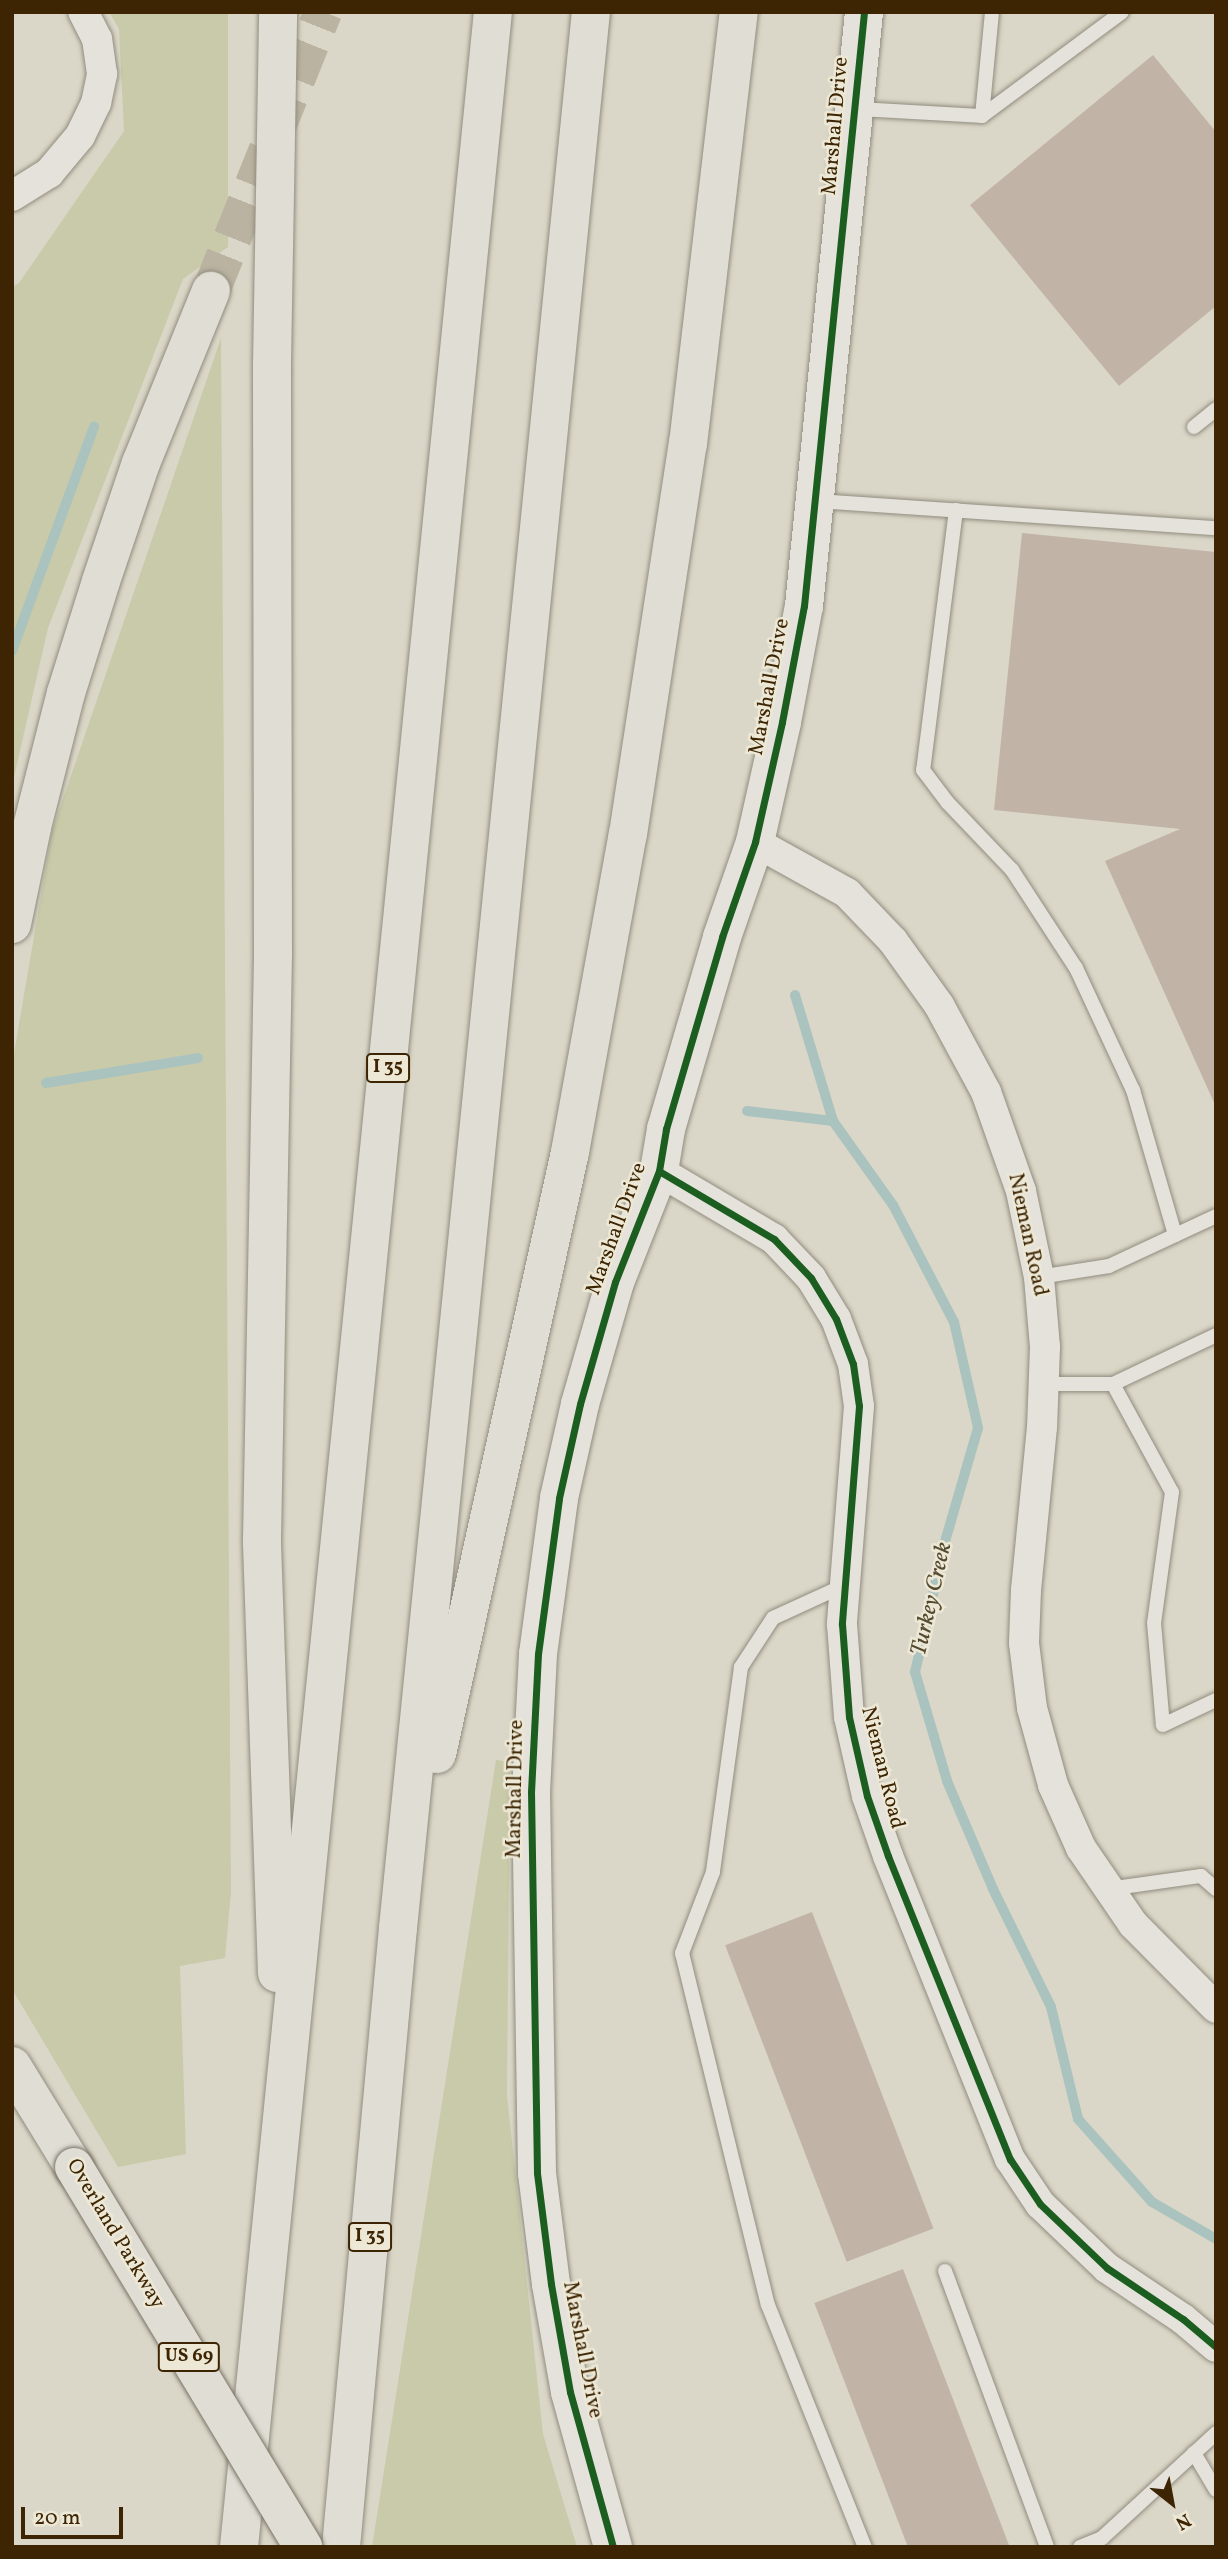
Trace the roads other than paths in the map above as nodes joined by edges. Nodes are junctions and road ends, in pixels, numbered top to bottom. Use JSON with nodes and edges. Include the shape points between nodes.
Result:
{"nodes":[{"id":1,"x":83,"y":12,"type":"edge"},
{"id":2,"x":278,"y":12,"type":"edge"},
{"id":3,"x":493,"y":12,"type":"edge"},
{"id":4,"x":591,"y":12,"type":"edge"},
{"id":5,"x":739,"y":12,"type":"edge"},
{"id":6,"x":864,"y":12,"type":"edge"},
{"id":7,"x":992,"y":12,"type":"edge"},
{"id":8,"x":1100,"y":12,"type":"edge"},
{"id":9,"x":1122,"y":12,"type":"edge"},
{"id":10,"x":1099,"y":29,"type":"junction"},
{"id":11,"x":855,"y":108,"type":"junction"},
{"id":12,"x":982,"y":116,"type":"junction"},
{"id":13,"x":12,"y":196,"type":"edge"},
{"id":14,"x":211,"y":291,"type":"tunnel mouth"},
{"id":15,"x":1216,"y":409,"type":"edge"},
{"id":16,"x":1194,"y":427,"type":"dead end"},
{"id":17,"x":815,"y":500,"type":"junction"},
{"id":18,"x":956,"y":510,"type":"junction"},
{"id":19,"x":1216,"y":528,"type":"edge"},
{"id":20,"x":755,"y":842,"type":"junction"},
{"id":21,"x":12,"y":924,"type":"edge"},
{"id":22,"x":659,"y":1171,"type":"junction"},
{"id":23,"x":1216,"y":1216,"type":"edge"},
{"id":24,"x":1175,"y":1236,"type":"junction"},
{"id":25,"x":1039,"y":1277,"type":"junction"},
{"id":26,"x":1216,"y":1335,"type":"edge"},
{"id":27,"x":1044,"y":1384,"type":"junction"},
{"id":28,"x":1113,"y":1384,"type":"junction"},
{"id":29,"x":845,"y":1585,"type":"junction"},
{"id":30,"x":1216,"y":1700,"type":"edge"},
{"id":31,"x":1106,"y":1889,"type":"junction"},
{"id":32,"x":1216,"y":1889,"type":"edge"},
{"id":33,"x":398,"y":1928,"type":"junction"},
{"id":34,"x":1216,"y":2008,"type":"edge"},
{"id":35,"x":12,"y":2066,"type":"edge"},
{"id":36,"x":283,"y":2124,"type":"junction"},
{"id":37,"x":945,"y":2271,"type":"dead end"},
{"id":38,"x":1216,"y":2347,"type":"edge"},
{"id":39,"x":1216,"y":2432,"type":"edge"},
{"id":40,"x":1194,"y":2453,"type":"junction"},
{"id":41,"x":1216,"y":2490,"type":"edge"},
{"id":42,"x":239,"y":2547,"type":"edge"},
{"id":43,"x":303,"y":2547,"type":"edge"},
{"id":44,"x":341,"y":2547,"type":"edge"},
{"id":45,"x":613,"y":2547,"type":"edge"},
{"id":46,"x":865,"y":2547,"type":"edge"},
{"id":47,"x":1047,"y":2547,"type":"edge"},
{"id":48,"x":1080,"y":2547,"type":"edge"}],
"edges":[{"from":1,"to":13,"type":"street","via":[[97,39],[102,74],[96,103],[80,136],[49,173]]},
{"from":2,"to":36,"type":"highway","via":[[272,363],[273,953],[262,1539]]},
{"from":3,"to":36,"type":"highway","number":"I 35"},
{"from":4,"to":33,"type":"highway","number":"I 35"},
{"from":5,"to":33,"type":"highway","via":[[688,444],[626,847],[570,1152]]},
{"from":6,"to":11,"type":"street","name":"Marshall Drive"},
{"from":7,"to":12,"type":"lane"},
{"from":8,"to":10,"type":"lane"},
{"from":9,"to":10,"type":"lane"},
{"from":10,"to":12,"type":"lane"},
{"from":11,"to":12,"type":"lane"},
{"from":11,"to":17,"type":"street","name":"Marshall Drive"},
{"from":14,"to":21,"type":"highway","via":[[141,463],[93,606],[66,693]]},
{"from":15,"to":16,"type":"lane"},
{"from":17,"to":18,"type":"lane"},
{"from":17,"to":20,"type":"street","name":"Marshall Drive","via":[[804,606]]},
{"from":18,"to":19,"type":"lane"},
{"from":18,"to":24,"type":"lane","via":[[923,770],[1012,870],[1076,968],[1133,1090]]},
{"from":20,"to":22,"type":"street","name":"Marshall Drive","via":[[722,937],[666,1129]]},
{"from":20,"to":25,"type":"street","name":"Nieman Road","via":[[847,892],[893,941],[939,1005],[986,1092],[1021,1191]]},
{"from":22,"to":29,"type":"street","name":"Nieman Road","via":[[774,1239],[811,1278],[836,1320],[853,1364],[859,1406]]},
{"from":22,"to":45,"type":"street","name":"Marshall Drive","via":[[615,1282],[559,1498],[538,1654],[531,1792],[537,2174],[570,2392]]},
{"from":23,"to":24,"type":"lane"},
{"from":24,"to":25,"type":"lane","via":[[1109,1266]]},
{"from":25,"to":27,"type":"street","name":"Nieman Road"},
{"from":26,"to":28,"type":"lane"},
{"from":27,"to":28,"type":"lane"},
{"from":27,"to":31,"type":"street","name":"Nieman Road","via":[[1024,1643],[1032,1708],[1053,1785],[1081,1848]]},
{"from":28,"to":30,"type":"lane","via":[[1172,1492],[1154,1623],[1163,1725]]},
{"from":29,"to":38,"type":"street","name":"Nieman Road","via":[[842,1624],[849,1717],[867,1796],[1010,2159],[1040,2204],[1107,2268]]},
{"from":29,"to":46,"type":"lane","via":[[773,1618],[741,1667],[713,1872],[682,1953],[768,2305]]},
{"from":31,"to":32,"type":"lane","via":[[1201,1876]]},
{"from":31,"to":34,"type":"street","name":"Nieman Road","via":[[1133,1924]]},
{"from":33,"to":44,"type":"highway","number":"I 35"},
{"from":35,"to":43,"type":"highway","name":"Overland Parkway","number":"US 69","bridge":true},
{"from":36,"to":42,"type":"highway","number":"I 35"},
{"from":37,"to":47,"type":"lane"},
{"from":39,"to":40,"type":"lane"},
{"from":40,"to":41,"type":"lane"},
{"from":40,"to":48,"type":"lane","via":[[1102,2538]]}]}
